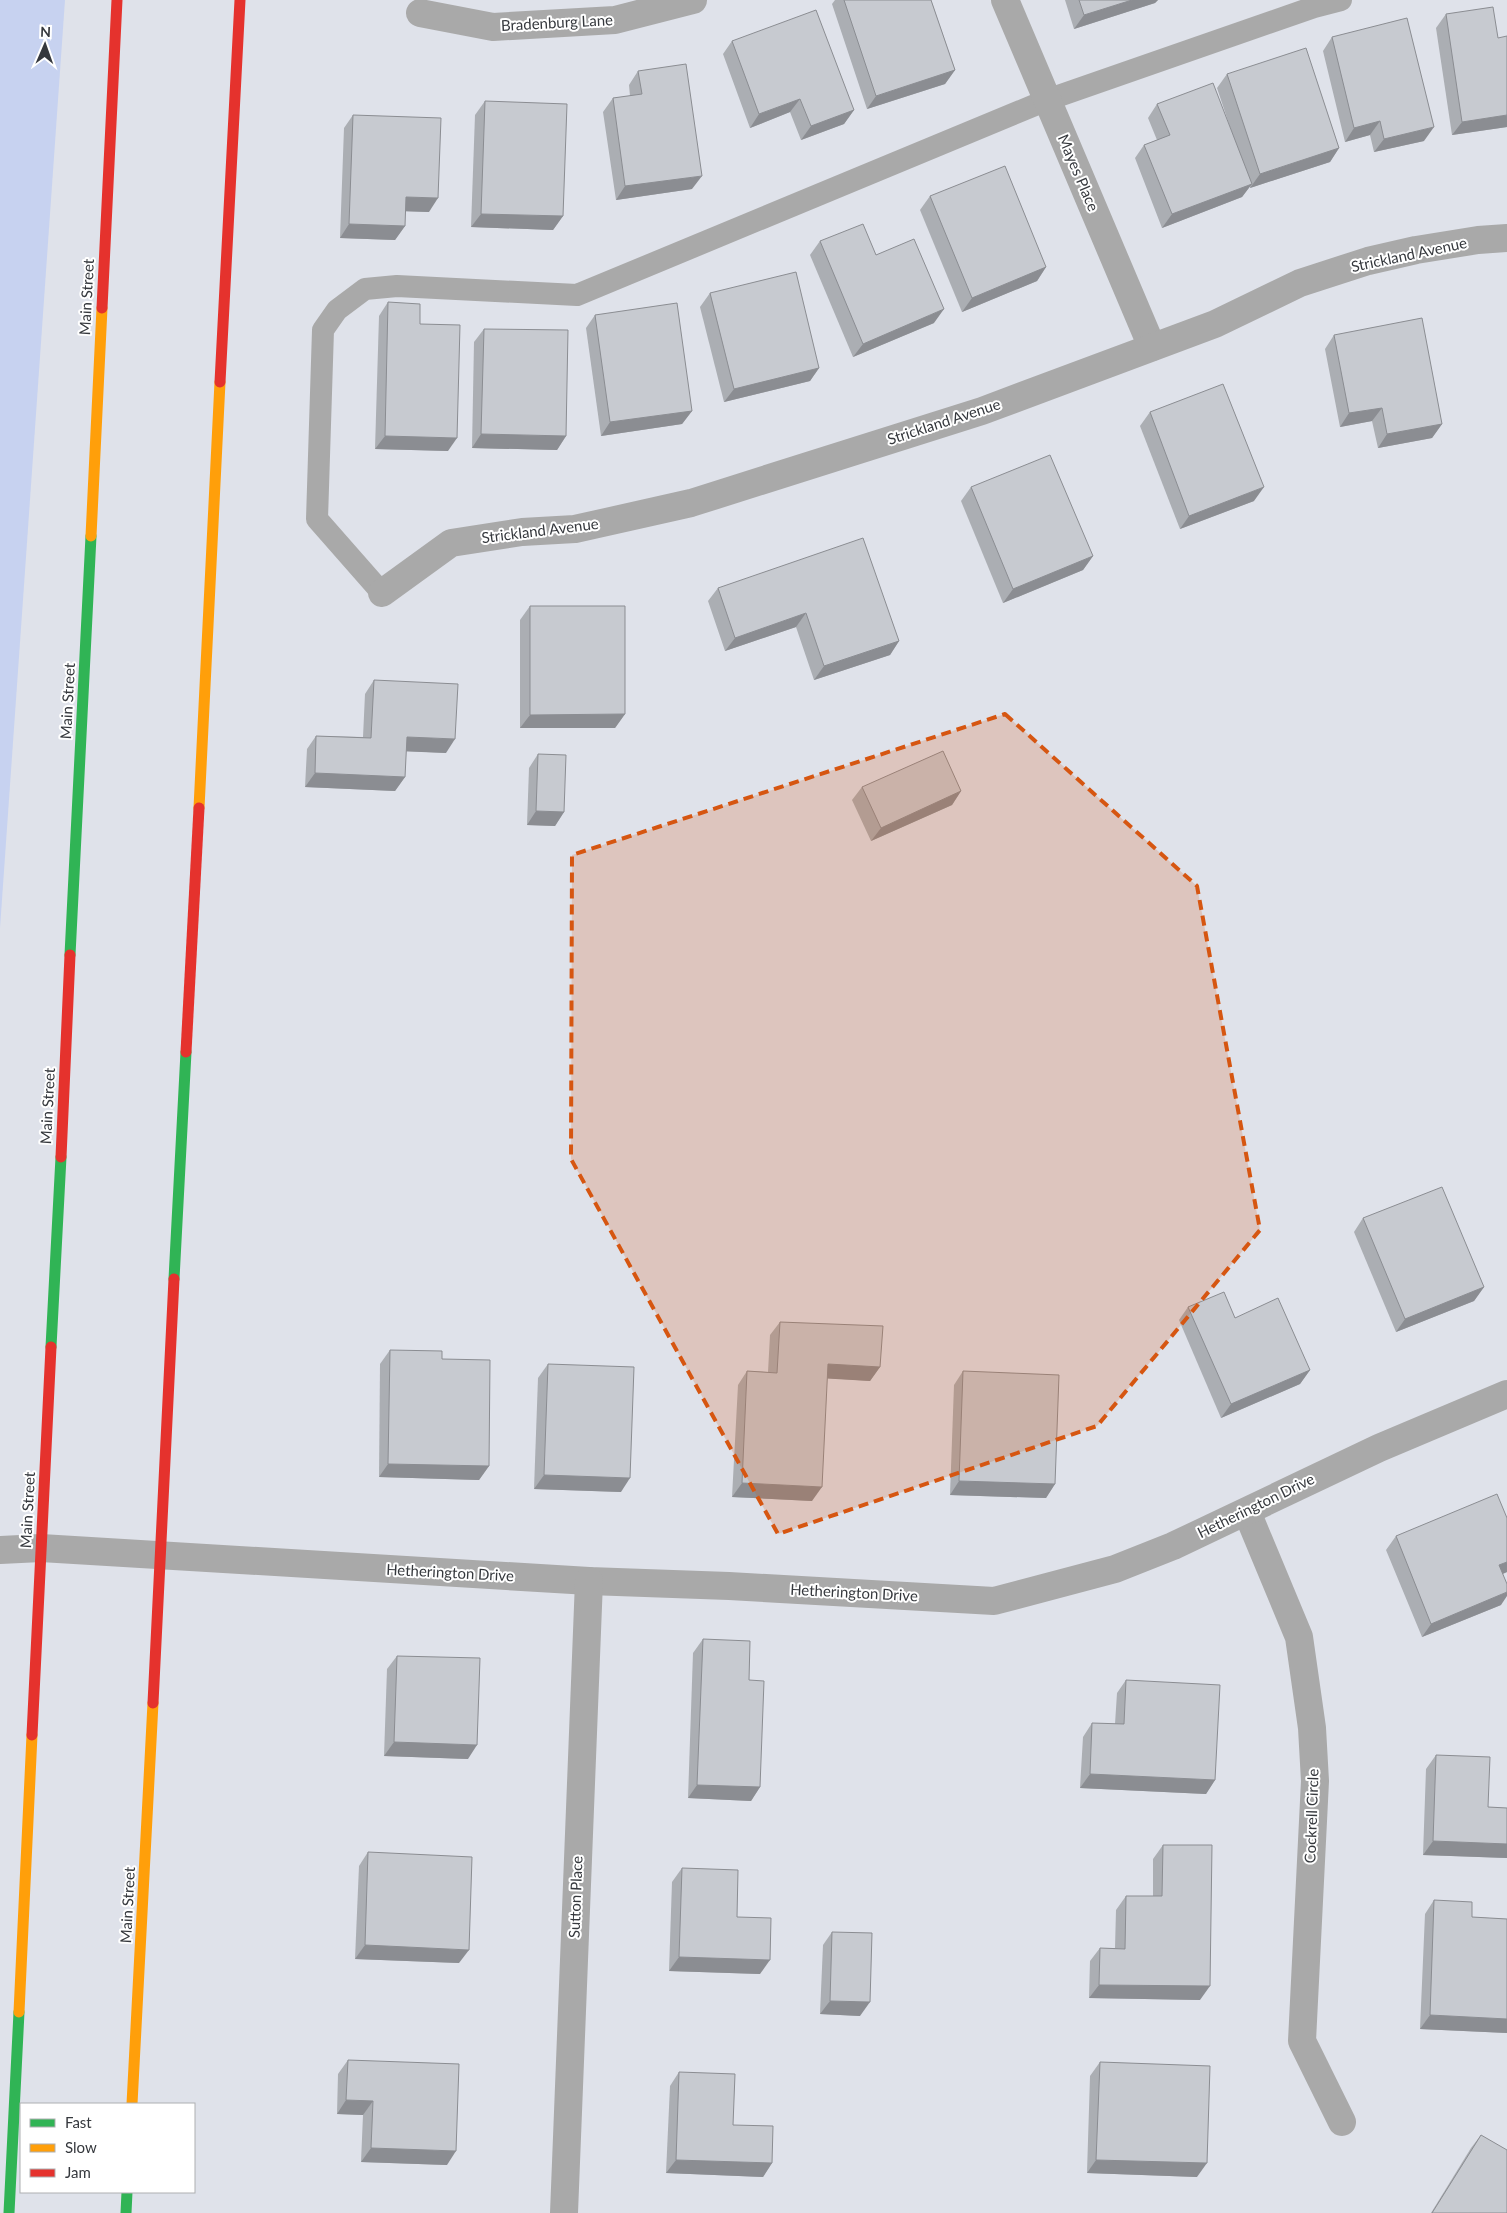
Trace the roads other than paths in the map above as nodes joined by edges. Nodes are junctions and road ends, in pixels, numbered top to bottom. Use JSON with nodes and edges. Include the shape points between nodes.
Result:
{"nodes":[{"id":1,"x":117,"y":0,"type":"edge"},
{"id":2,"x":240,"y":0,"type":"edge"},
{"id":3,"x":692,"y":0,"type":"edge"},
{"id":4,"x":1005,"y":0,"type":"edge"},
{"id":5,"x":1341,"y":0,"type":"edge"},
{"id":6,"x":420,"y":13,"type":"dead end"},
{"id":7,"x":1047,"y":100,"type":"junction"},
{"id":8,"x":1507,"y":238,"type":"edge"},
{"id":9,"x":1152,"y":347,"type":"junction"},
{"id":10,"x":382,"y":593,"type":"joint"},
{"id":11,"x":1507,"y":1394,"type":"edge"},
{"id":12,"x":1247,"y":1512,"type":"junction"},
{"id":13,"x":41,"y":1548,"type":"junction"},
{"id":14,"x":0,"y":1550,"type":"edge"},
{"id":15,"x":161,"y":1555,"type":"junction"},
{"id":16,"x":589,"y":1581,"type":"junction"},
{"id":17,"x":132,"y":2103,"type":"edge"},
{"id":18,"x":1342,"y":2122,"type":"dead end"},
{"id":19,"x":128,"y":2193,"type":"edge"},
{"id":20,"x":9,"y":2213,"type":"edge"},
{"id":21,"x":126,"y":2213,"type":"edge"},
{"id":22,"x":564,"y":2213,"type":"edge"}],
"edges":[{"from":1,"to":13,"type":"main road","name":"Main Street"},
{"from":2,"to":15,"type":"main road","name":"Main Street"},
{"from":3,"to":6,"type":"street","name":"Bradenburg Lane","via":[[615,20],[512,26],[493,26]]},
{"from":4,"to":7,"type":"street","name":"Mayes Place"},
{"from":5,"to":7,"type":"lane"},
{"from":7,"to":9,"type":"street","name":"Mayes Place"},
{"from":7,"to":10,"type":"lane","via":[[576,295],[397,286],[365,289],[337,310],[324,330],[317,519]]},
{"from":8,"to":9,"type":"street","name":"Strickland Avenue","via":[[1434,247],[1368,261],[1300,283],[1215,324]]},
{"from":9,"to":10,"type":"street","name":"Strickland Avenue","via":[[982,411],[691,503],[575,529],[522,532],[451,543]]},
{"from":11,"to":12,"type":"street","name":"Hetherington Drive","via":[[1379,1448]]},
{"from":12,"to":16,"type":"street","name":"Hetherington Drive","via":[[1115,1569],[994,1602]]},
{"from":12,"to":18,"type":"street","name":"Cockrell Circle","via":[[1298,1637],[1312,1728],[1315,1781],[1302,2041]]},
{"from":13,"to":14,"type":"street","name":"Hetherington Drive"},
{"from":13,"to":15,"type":"street","name":"Hetherington Drive"},
{"from":13,"to":20,"type":"main road","name":"Main Street"},
{"from":15,"to":16,"type":"street","name":"Hetherington Drive"},
{"from":15,"to":17,"type":"main road","name":"Main Street"},
{"from":16,"to":22,"type":"street","name":"Sutton Place"},
{"from":19,"to":21,"type":"main road"}]}
